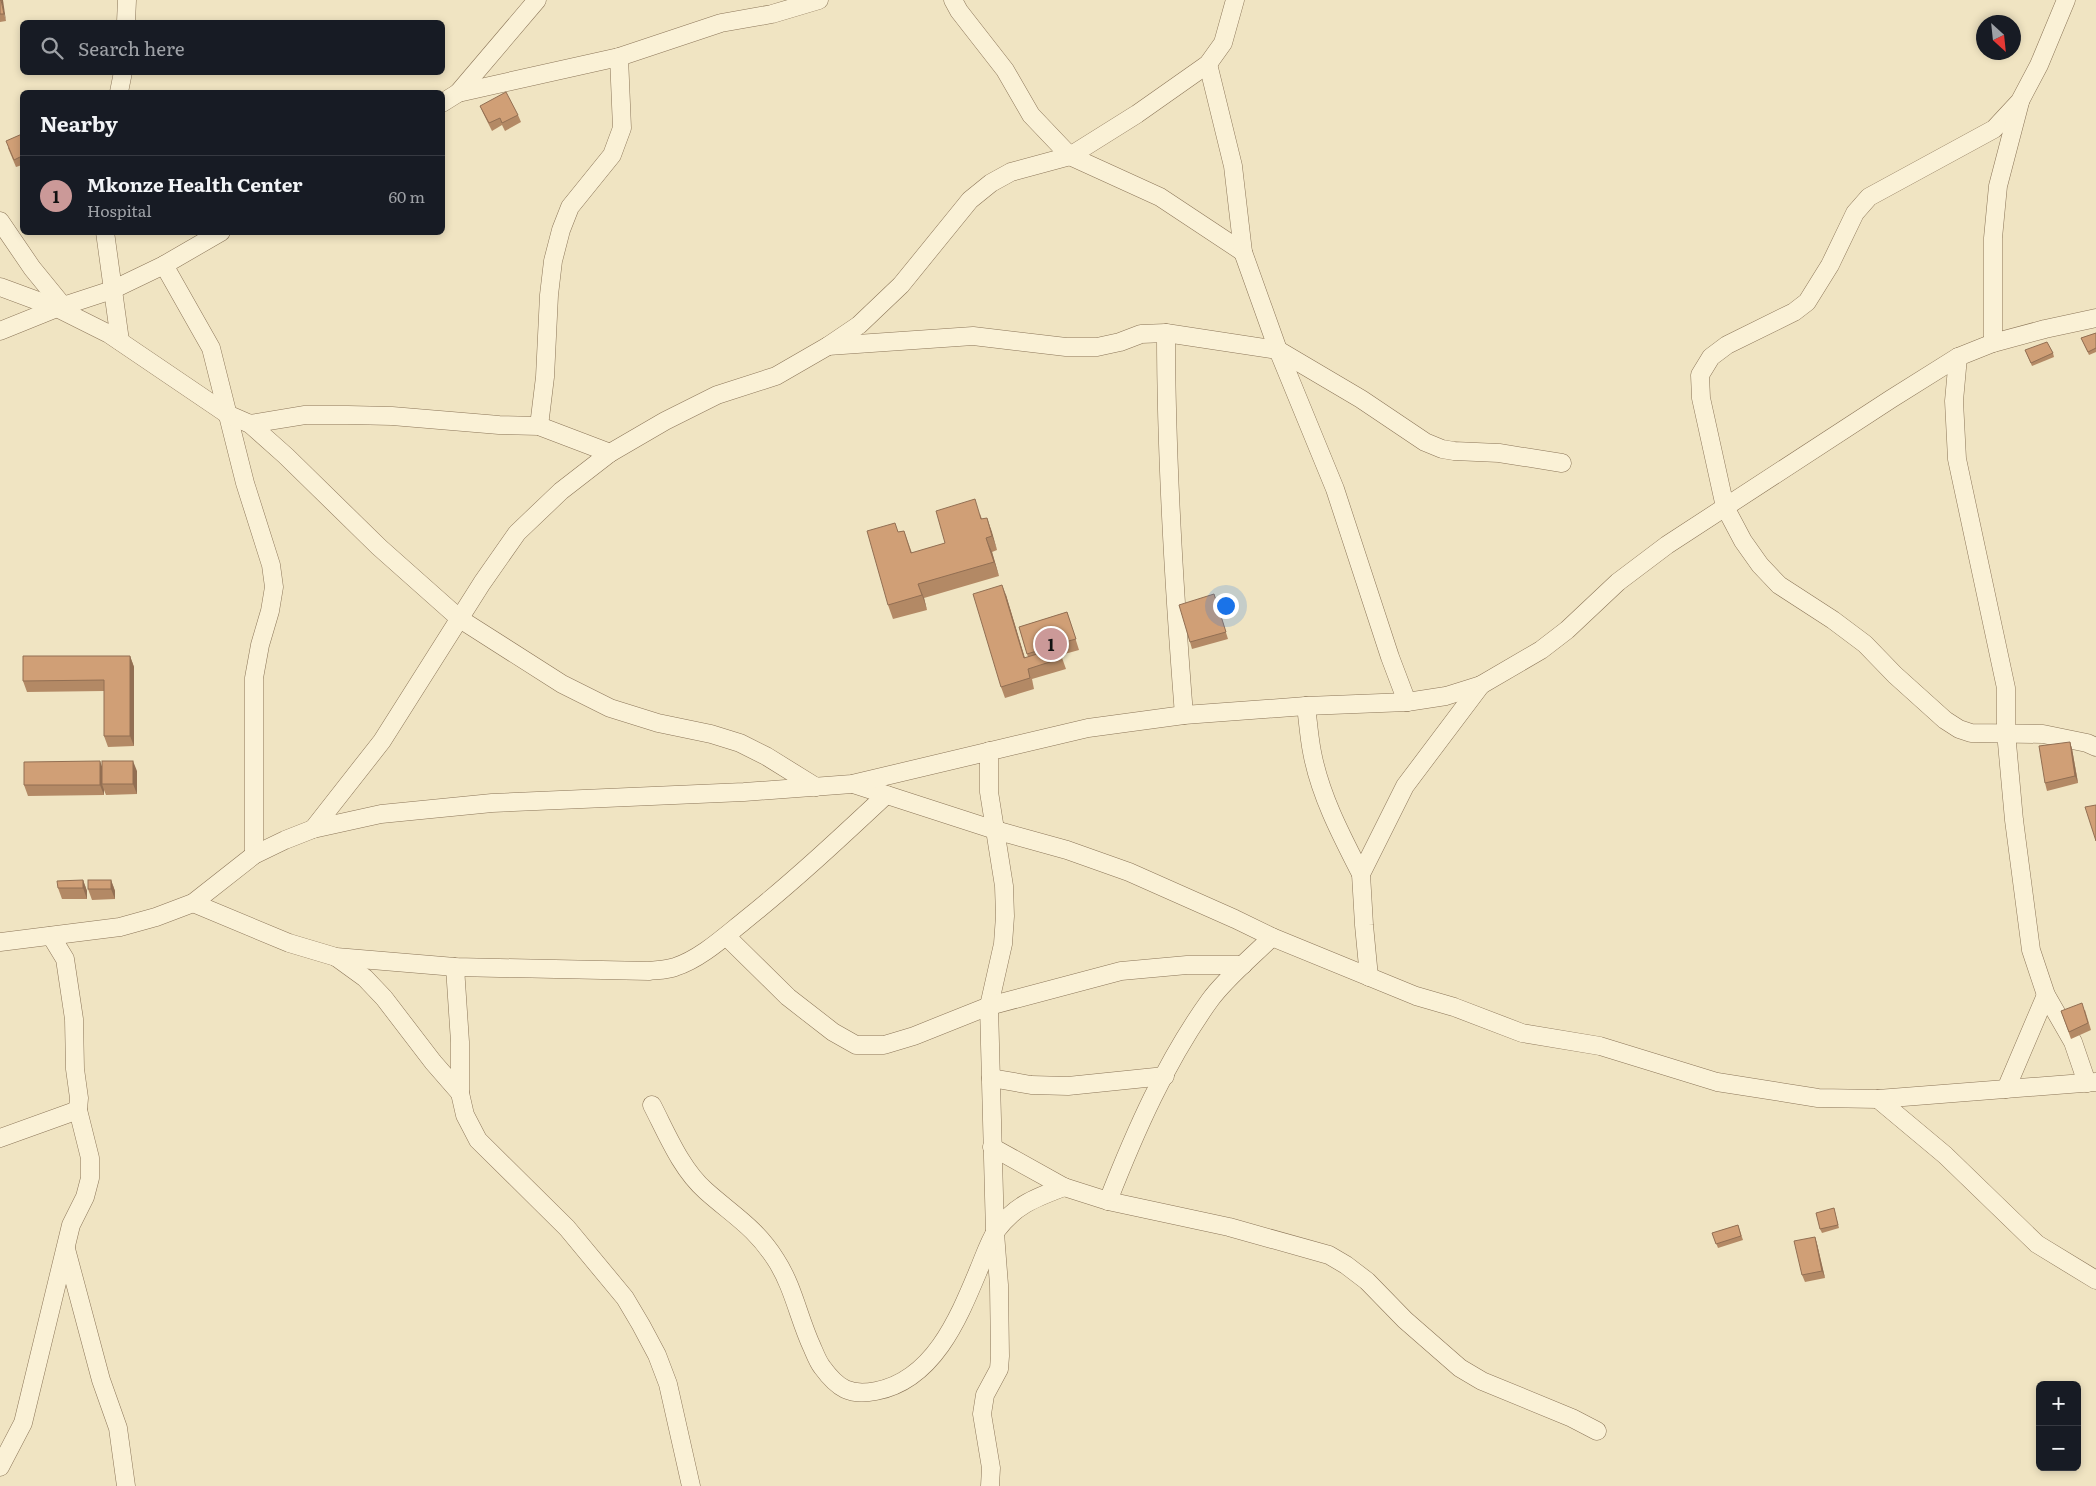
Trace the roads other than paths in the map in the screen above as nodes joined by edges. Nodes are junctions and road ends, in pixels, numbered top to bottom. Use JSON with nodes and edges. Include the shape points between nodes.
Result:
{"nodes":[{"id":1,"x":127,"y":0,"type":"edge"},
{"id":2,"x":537,"y":0,"type":"edge"},
{"id":3,"x":819,"y":0,"type":"edge"},
{"id":4,"x":953,"y":0,"type":"edge"},
{"id":5,"x":1235,"y":0,"type":"edge"},
{"id":6,"x":2066,"y":0,"type":"edge"},
{"id":7,"x":126,"y":20,"type":"edge"},
{"id":8,"x":619,"y":57,"type":"junction"},
{"id":9,"x":1208,"y":64,"type":"junction"},
{"id":10,"x":122,"y":75,"type":"edge"},
{"id":11,"x":119,"y":90,"type":"edge"},
{"id":12,"x":458,"y":94,"type":"junction"},
{"id":13,"x":445,"y":101,"type":"edge"},
{"id":14,"x":2020,"y":101,"type":"junction"},
{"id":15,"x":1070,"y":156,"type":"junction"},
{"id":16,"x":0,"y":221,"type":"edge"},
{"id":17,"x":105,"y":235,"type":"edge"},
{"id":18,"x":216,"y":235,"type":"edge"},
{"id":19,"x":1243,"y":252,"type":"junction"},
{"id":20,"x":164,"y":265,"type":"junction"},
{"id":21,"x":0,"y":287,"type":"edge"},
{"id":22,"x":112,"y":290,"type":"junction"},
{"id":23,"x":60,"y":307,"type":"junction"},
{"id":24,"x":2096,"y":318,"type":"edge"},
{"id":25,"x":0,"y":331,"type":"edge"},
{"id":26,"x":1166,"y":333,"type":"junction"},
{"id":27,"x":120,"y":341,"type":"junction"},
{"id":28,"x":1992,"y":343,"type":"junction"},
{"id":29,"x":828,"y":346,"type":"junction"},
{"id":30,"x":1278,"y":350,"type":"junction"},
{"id":31,"x":1958,"y":357,"type":"junction"},
{"id":32,"x":227,"y":414,"type":"junction"},
{"id":33,"x":250,"y":424,"type":"junction"},
{"id":34,"x":539,"y":426,"type":"junction"},
{"id":35,"x":610,"y":453,"type":"junction"},
{"id":36,"x":1562,"y":463,"type":"dead end"},
{"id":37,"x":1725,"y":507,"type":"junction"},
{"id":38,"x":460,"y":619,"type":"junction"},
{"id":39,"x":1481,"y":685,"type":"junction"},
{"id":40,"x":1408,"y":702,"type":"junction"},
{"id":41,"x":1306,"y":706,"type":"junction"},
{"id":42,"x":1184,"y":714,"type":"junction"},
{"id":43,"x":2006,"y":732,"type":"junction"},
{"id":44,"x":2096,"y":747,"type":"edge"},
{"id":45,"x":989,"y":750,"type":"junction"},
{"id":46,"x":852,"y":784,"type":"junction"},
{"id":47,"x":816,"y":786,"type":"junction"},
{"id":48,"x":886,"y":795,"type":"junction"},
{"id":49,"x":313,"y":829,"type":"junction"},
{"id":50,"x":995,"y":830,"type":"junction"},
{"id":51,"x":254,"y":855,"type":"junction"},
{"id":52,"x":1361,"y":874,"type":"junction"},
{"id":53,"x":193,"y":903,"type":"junction"},
{"id":54,"x":51,"y":936,"type":"junction"},
{"id":55,"x":726,"y":936,"type":"junction"},
{"id":56,"x":1272,"y":937,"type":"junction"},
{"id":57,"x":0,"y":942,"type":"edge"},
{"id":58,"x":336,"y":957,"type":"junction"},
{"id":59,"x":1243,"y":966,"type":"junction"},
{"id":60,"x":455,"y":967,"type":"junction"},
{"id":61,"x":1369,"y":977,"type":"junction"},
{"id":62,"x":2046,"y":995,"type":"junction"},
{"id":63,"x":990,"y":1006,"type":"junction"},
{"id":64,"x":1165,"y":1076,"type":"junction"},
{"id":65,"x":991,"y":1078,"type":"junction"},
{"id":66,"x":2091,"y":1082,"type":"edge"},
{"id":67,"x":2006,"y":1089,"type":"junction"},
{"id":68,"x":460,"y":1093,"type":"junction"},
{"id":69,"x":1878,"y":1100,"type":"junction"},
{"id":70,"x":652,"y":1105,"type":"dead end"},
{"id":71,"x":78,"y":1110,"type":"junction"},
{"id":72,"x":0,"y":1138,"type":"edge"},
{"id":73,"x":992,"y":1147,"type":"junction"},
{"id":74,"x":1064,"y":1187,"type":"junction"},
{"id":75,"x":1108,"y":1201,"type":"junction"},
{"id":76,"x":995,"y":1233,"type":"junction"},
{"id":77,"x":66,"y":1248,"type":"junction"},
{"id":78,"x":2096,"y":1280,"type":"edge"},
{"id":79,"x":1597,"y":1431,"type":"dead end"},
{"id":80,"x":0,"y":1466,"type":"edge"},
{"id":81,"x":126,"y":1486,"type":"edge"},
{"id":82,"x":691,"y":1486,"type":"edge"},
{"id":83,"x":990,"y":1486,"type":"edge"}],
"edges":[{"from":1,"to":7,"type":"street"},
{"from":2,"to":12,"type":"street"},
{"from":3,"to":8,"type":"street","via":[[772,14],[721,23]]},
{"from":4,"to":15,"type":"street","via":[[1004,70],[1031,115]]},
{"from":5,"to":9,"type":"street","via":[[1222,43]]},
{"from":6,"to":14,"type":"street","via":[[2040,65]]},
{"from":8,"to":12,"type":"street"},
{"from":8,"to":34,"type":"street","via":[[622,128],[612,156],[570,207],[553,261]]},
{"from":9,"to":15,"type":"street"},
{"from":9,"to":19,"type":"street","via":[[1233,166]]},
{"from":10,"to":11,"type":"street"},
{"from":12,"to":13,"type":"street"},
{"from":14,"to":28,"type":"street","via":[[1998,186],[1993,238]]},
{"from":14,"to":37,"type":"street","via":[[1994,129],[1869,197],[1855,213],[1830,265],[1806,302],[1794,312],[1746,334],[1711,357],[1700,375],[1700,398]]},
{"from":15,"to":19,"type":"street","via":[[1160,197]]},
{"from":15,"to":29,"type":"street","via":[[1011,172],[991,183],[970,200],[901,285],[859,325]]},
{"from":16,"to":23,"type":"street"},
{"from":17,"to":22,"type":"street"},
{"from":18,"to":20,"type":"street"},
{"from":19,"to":30,"type":"street"},
{"from":20,"to":22,"type":"street"},
{"from":20,"to":32,"type":"street","via":[[211,348]]},
{"from":21,"to":23,"type":"street"},
{"from":22,"to":23,"type":"street"},
{"from":22,"to":27,"type":"street"},
{"from":23,"to":25,"type":"street"},
{"from":23,"to":27,"type":"street"},
{"from":24,"to":28,"type":"street"},
{"from":26,"to":29,"type":"street","via":[[1141,334],[1096,347],[1066,347],[974,336]]},
{"from":26,"to":30,"type":"street"},
{"from":26,"to":42,"type":"street","via":[[1174,572]]},
{"from":27,"to":32,"type":"street"},
{"from":28,"to":31,"type":"street"},
{"from":29,"to":35,"type":"street","via":[[776,376],[717,395]]},
{"from":30,"to":36,"type":"street","via":[[1361,398],[1425,442],[1442,449],[1499,453]]},
{"from":30,"to":40,"type":"street","via":[[1335,489]]},
{"from":31,"to":37,"type":"street"},
{"from":31,"to":43,"type":"street","via":[[1954,401],[1957,459],[2006,688]]},
{"from":32,"to":33,"type":"street"},
{"from":32,"to":51,"type":"street","via":[[271,565],[274,587],[254,678]]},
{"from":33,"to":34,"type":"street","via":[[322,415],[392,416]]},
{"from":33,"to":38,"type":"street"},
{"from":34,"to":35,"type":"street"},
{"from":35,"to":38,"type":"street","via":[[561,491],[517,533]]},
{"from":37,"to":39,"type":"street","via":[[1618,582],[1541,650]]},
{"from":37,"to":43,"type":"street","via":[[1743,541],[1779,585],[1865,644],[1945,720],[1971,733]]},
{"from":38,"to":47,"type":"street","via":[[562,684],[610,708],[740,743]]},
{"from":38,"to":49,"type":"street","via":[[382,741]]},
{"from":39,"to":40,"type":"street","via":[[1446,696]]},
{"from":39,"to":52,"type":"street","via":[[1405,786]]},
{"from":40,"to":41,"type":"street"},
{"from":41,"to":42,"type":"street"},
{"from":41,"to":52,"type":"street","via":[[1321,789]]},
{"from":42,"to":45,"type":"street","via":[[1088,728]]},
{"from":43,"to":44,"type":"street","via":[[2044,734]]},
{"from":43,"to":62,"type":"street","via":[[2032,950]]},
{"from":45,"to":46,"type":"street"},
{"from":45,"to":50,"type":"street","via":[[989,792]]},
{"from":46,"to":47,"type":"street"},
{"from":46,"to":48,"type":"street"},
{"from":47,"to":49,"type":"street","via":[[492,803],[381,814]]},
{"from":48,"to":50,"type":"street"},
{"from":48,"to":55,"type":"street"},
{"from":49,"to":51,"type":"street"},
{"from":50,"to":56,"type":"street","via":[[1129,872]]},
{"from":50,"to":63,"type":"street","via":[[1005,916],[1003,944]]},
{"from":51,"to":53,"type":"street"},
{"from":52,"to":61,"type":"street"},
{"from":53,"to":54,"type":"street","via":[[120,927]]},
{"from":53,"to":58,"type":"street","via":[[289,943]]},
{"from":54,"to":57,"type":"street"},
{"from":54,"to":71,"type":"street","via":[[65,959],[74,1019]]},
{"from":55,"to":60,"type":"street","via":[[674,967],[649,971]]},
{"from":55,"to":63,"type":"street","via":[[788,997],[833,1032],[856,1045],[884,1045]]},
{"from":56,"to":59,"type":"street"},
{"from":56,"to":61,"type":"street"},
{"from":58,"to":60,"type":"street"},
{"from":58,"to":68,"type":"street","via":[[365,978],[384,998]]},
{"from":59,"to":63,"type":"street","via":[[1187,965],[1121,972]]},
{"from":59,"to":64,"type":"street","via":[[1211,999]]},
{"from":60,"to":68,"type":"street"},
{"from":61,"to":69,"type":"street","via":[[1522,1033],[1600,1046],[1717,1082],[1818,1098]]},
{"from":62,"to":66,"type":"street"},
{"from":62,"to":67,"type":"street"},
{"from":63,"to":65,"type":"street"},
{"from":64,"to":65,"type":"street","via":[[1068,1086],[1031,1085]]},
{"from":64,"to":75,"type":"street","via":[[1132,1139]]},
{"from":65,"to":73,"type":"street"},
{"from":66,"to":67,"type":"street"},
{"from":67,"to":69,"type":"street"},
{"from":68,"to":82,"type":"street","via":[[465,1115],[478,1140],[567,1228],[625,1298],[642,1325],[668,1384]]},
{"from":69,"to":78,"type":"street","via":[[1945,1155],[2037,1244]]},
{"from":70,"to":76,"type":"street","via":[[690,1173],[706,1191],[753,1229],[776,1260],[821,1367],[843,1389],[859,1394],[886,1389],[915,1373],[940,1347],[961,1311]]},
{"from":71,"to":72,"type":"street"},
{"from":71,"to":77,"type":"street","via":[[90,1158],[90,1178],[71,1225]]},
{"from":73,"to":74,"type":"street"},
{"from":73,"to":76,"type":"street"},
{"from":74,"to":75,"type":"street"},
{"from":74,"to":76,"type":"street","via":[[1033,1198],[1015,1210]]},
{"from":75,"to":79,"type":"street","via":[[1229,1227],[1329,1255],[1367,1281],[1404,1320],[1460,1368],[1482,1381],[1544,1405]]},
{"from":76,"to":83,"type":"street","via":[[1000,1356],[999,1368],[986,1395],[982,1414],[991,1468]]},
{"from":77,"to":80,"type":"street","via":[[23,1423]]},
{"from":77,"to":81,"type":"street","via":[[105,1393],[118,1428]]}]}
